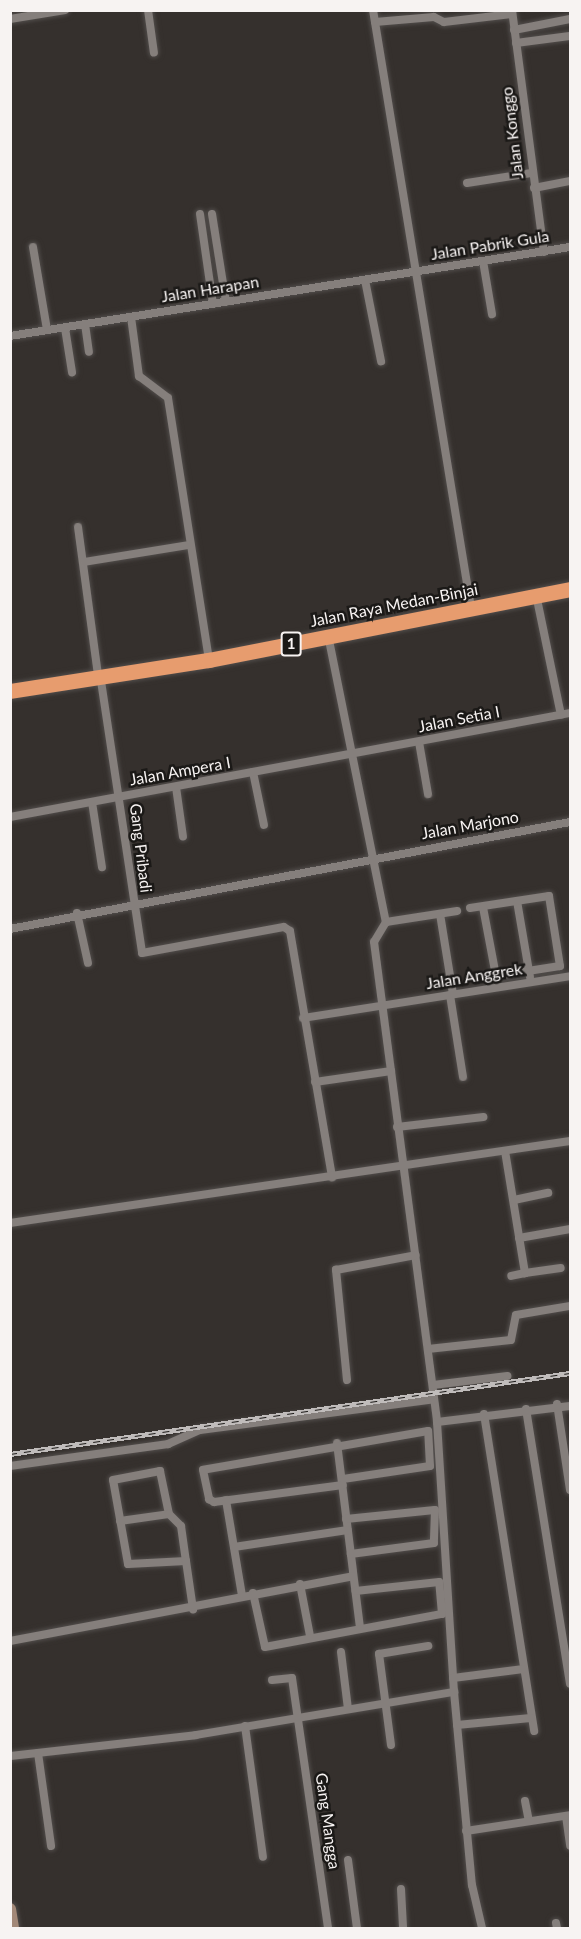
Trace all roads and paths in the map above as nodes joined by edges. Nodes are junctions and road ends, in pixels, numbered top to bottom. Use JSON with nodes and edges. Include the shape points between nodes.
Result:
{"nodes":[{"id":1,"x":65,"y":10,"type":"edge"},
{"id":2,"x":148,"y":10,"type":"edge"},
{"id":3,"x":373,"y":10,"type":"edge"},
{"id":4,"x":43,"y":12,"type":"edge"},
{"id":5,"x":512,"y":12,"type":"edge"},
{"id":6,"x":10,"y":19,"type":"edge"},
{"id":7,"x":570,"y":19,"type":"edge"},
{"id":8,"x":375,"y":22,"type":"junction"},
{"id":9,"x":514,"y":30,"type":"junction"},
{"id":10,"x":570,"y":36,"type":"edge"},
{"id":11,"x":516,"y":43,"type":"junction"},
{"id":12,"x":154,"y":53,"type":"dead end"},
{"id":13,"x":531,"y":173,"type":"junction"},
{"id":14,"x":570,"y":181,"type":"edge"},
{"id":15,"x":467,"y":183,"type":"dead end"},
{"id":16,"x":534,"y":188,"type":"junction"},
{"id":17,"x":200,"y":214,"type":"dead end"},
{"id":18,"x":212,"y":214,"type":"dead end"},
{"id":19,"x":33,"y":247,"type":"dead end"},
{"id":20,"x":570,"y":248,"type":"edge"},
{"id":21,"x":544,"y":252,"type":"junction"},
{"id":22,"x":483,"y":261,"type":"junction"},
{"id":23,"x":414,"y":272,"type":"junction"},
{"id":24,"x":365,"y":280,"type":"junction"},
{"id":25,"x":226,"y":302,"type":"junction"},
{"id":26,"x":213,"y":304,"type":"junction"},
{"id":27,"x":492,"y":314,"type":"dead end"},
{"id":28,"x":131,"y":317,"type":"junction"},
{"id":29,"x":85,"y":324,"type":"junction"},
{"id":30,"x":65,"y":327,"type":"junction"},
{"id":31,"x":47,"y":330,"type":"junction"},
{"id":32,"x":10,"y":336,"type":"edge"},
{"id":33,"x":89,"y":352,"type":"dead end"},
{"id":34,"x":381,"y":361,"type":"dead end"},
{"id":35,"x":72,"y":372,"type":"dead end"},
{"id":36,"x":78,"y":527,"type":"dead end"},
{"id":37,"x":189,"y":545,"type":"junction"},
{"id":38,"x":84,"y":562,"type":"junction"},
{"id":39,"x":570,"y":589,"type":"edge"},
{"id":40,"x":570,"y":598,"type":"edge"},
{"id":41,"x":538,"y":604,"type":"junction"},
{"id":42,"x":471,"y":608,"type":"junction"},
{"id":43,"x":425,"y":622,"type":"junction"},
{"id":44,"x":330,"y":645,"type":"junction"},
{"id":45,"x":209,"y":660,"type":"junction"},
{"id":46,"x":99,"y":678,"type":"junction"},
{"id":47,"x":10,"y":691,"type":"edge"},
{"id":48,"x":10,"y":698,"type":"edge"},
{"id":49,"x":566,"y":714,"type":"edge"},
{"id":50,"x":419,"y":742,"type":"junction"},
{"id":51,"x":354,"y":754,"type":"junction"},
{"id":52,"x":253,"y":772,"type":"junction"},
{"id":53,"x":176,"y":787,"type":"junction"},
{"id":54,"x":428,"y":794,"type":"dead end"},
{"id":55,"x":119,"y":797,"type":"junction"},
{"id":56,"x":92,"y":802,"type":"junction"},
{"id":57,"x":10,"y":817,"type":"edge"},
{"id":58,"x":570,"y":822,"type":"edge"},
{"id":59,"x":264,"y":825,"type":"dead end"},
{"id":60,"x":183,"y":837,"type":"dead end"},
{"id":61,"x":375,"y":858,"type":"junction"},
{"id":62,"x":102,"y":867,"type":"dead end"},
{"id":63,"x":517,"y":901,"type":"junction"},
{"id":64,"x":133,"y":902,"type":"junction"},
{"id":65,"x":483,"y":906,"type":"junction"},
{"id":66,"x":470,"y":908,"type":"dead end"},
{"id":67,"x":457,"y":911,"type":"dead end"},
{"id":68,"x":77,"y":913,"type":"junction"},
{"id":69,"x":440,"y":914,"type":"junction"},
{"id":70,"x":386,"y":922,"type":"junction"},
{"id":71,"x":10,"y":929,"type":"edge"},
{"id":72,"x":88,"y":963,"type":"dead end"},
{"id":73,"x":529,"y":972,"type":"junction"},
{"id":74,"x":570,"y":976,"type":"edge"},
{"id":75,"x":531,"y":982,"type":"junction"},
{"id":76,"x":451,"y":994,"type":"junction"},
{"id":77,"x":382,"y":1005,"type":"junction"},
{"id":78,"x":303,"y":1018,"type":"junction"},
{"id":79,"x":391,"y":1071,"type":"junction"},
{"id":80,"x":463,"y":1077,"type":"dead end"},
{"id":81,"x":315,"y":1082,"type":"junction"},
{"id":82,"x":483,"y":1117,"type":"dead end"},
{"id":83,"x":397,"y":1127,"type":"junction"},
{"id":84,"x":570,"y":1141,"type":"edge"},
{"id":85,"x":505,"y":1151,"type":"junction"},
{"id":86,"x":403,"y":1166,"type":"junction"},
{"id":87,"x":332,"y":1178,"type":"junction"},
{"id":88,"x":548,"y":1193,"type":"dead end"},
{"id":89,"x":514,"y":1200,"type":"junction"},
{"id":90,"x":10,"y":1223,"type":"edge"},
{"id":91,"x":570,"y":1229,"type":"edge"},
{"id":92,"x":519,"y":1238,"type":"junction"},
{"id":93,"x":416,"y":1255,"type":"junction"},
{"id":94,"x":561,"y":1268,"type":"dead end"},
{"id":95,"x":525,"y":1273,"type":"junction"},
{"id":96,"x":510,"y":1276,"type":"dead end"},
{"id":97,"x":570,"y":1306,"type":"edge"},
{"id":98,"x":428,"y":1349,"type":"junction"},
{"id":99,"x":507,"y":1376,"type":"dead end"},
{"id":100,"x":347,"y":1380,"type":"dead end"},
{"id":101,"x":433,"y":1385,"type":"junction"},
{"id":102,"x":434,"y":1399,"type":"junction"},
{"id":103,"x":557,"y":1404,"type":"junction"},
{"id":104,"x":570,"y":1406,"type":"edge"},
{"id":105,"x":526,"y":1409,"type":"junction"},
{"id":106,"x":484,"y":1414,"type":"junction"},
{"id":107,"x":437,"y":1422,"type":"junction"},
{"id":108,"x":337,"y":1443,"type":"junction"},
{"id":109,"x":10,"y":1466,"type":"edge"},
{"id":110,"x":343,"y":1482,"type":"junction"},
{"id":111,"x":570,"y":1490,"type":"edge"},
{"id":112,"x":225,"y":1500,"type":"junction"},
{"id":113,"x":169,"y":1514,"type":"junction"},
{"id":114,"x":346,"y":1519,"type":"junction"},
{"id":115,"x":120,"y":1521,"type":"junction"},
{"id":116,"x":348,"y":1530,"type":"junction"},
{"id":117,"x":234,"y":1547,"type":"junction"},
{"id":118,"x":351,"y":1554,"type":"junction"},
{"id":119,"x":186,"y":1561,"type":"junction"},
{"id":120,"x":353,"y":1576,"type":"junction"},
{"id":121,"x":300,"y":1584,"type":"junction"},
{"id":122,"x":355,"y":1591,"type":"junction"},
{"id":123,"x":253,"y":1593,"type":"junction"},
{"id":124,"x":242,"y":1596,"type":"junction"},
{"id":125,"x":193,"y":1609,"type":"junction"},
{"id":126,"x":360,"y":1627,"type":"junction"},
{"id":127,"x":310,"y":1636,"type":"junction"},
{"id":128,"x":10,"y":1641,"type":"edge"},
{"id":129,"x":428,"y":1646,"type":"dead end"},
{"id":130,"x":341,"y":1652,"type":"dead end"},
{"id":131,"x":523,"y":1669,"type":"junction"},
{"id":132,"x":453,"y":1678,"type":"junction"},
{"id":133,"x":272,"y":1680,"type":"dead end"},
{"id":134,"x":570,"y":1683,"type":"edge"},
{"id":135,"x":454,"y":1692,"type":"junction"},
{"id":136,"x":385,"y":1703,"type":"junction"},
{"id":137,"x":348,"y":1709,"type":"junction"},
{"id":138,"x":298,"y":1717,"type":"junction"},
{"id":139,"x":531,"y":1718,"type":"junction"},
{"id":140,"x":457,"y":1725,"type":"junction"},
{"id":141,"x":245,"y":1726,"type":"junction"},
{"id":142,"x":534,"y":1731,"type":"dead end"},
{"id":143,"x":391,"y":1745,"type":"dead end"},
{"id":144,"x":38,"y":1753,"type":"junction"},
{"id":145,"x":10,"y":1756,"type":"edge"},
{"id":146,"x":525,"y":1801,"type":"dead end"},
{"id":147,"x":568,"y":1816,"type":"edge"},
{"id":148,"x":529,"y":1821,"type":"junction"},
{"id":149,"x":466,"y":1831,"type":"junction"},
{"id":150,"x":51,"y":1846,"type":"dead end"},
{"id":151,"x":570,"y":1846,"type":"edge"},
{"id":152,"x":263,"y":1857,"type":"dead end"},
{"id":153,"x":348,"y":1860,"type":"dead end"},
{"id":154,"x":401,"y":1889,"type":"dead end"},
{"id":155,"x":10,"y":1909,"type":"edge"},
{"id":156,"x":13,"y":1929,"type":"edge"},
{"id":157,"x":328,"y":1929,"type":"edge"},
{"id":158,"x":357,"y":1929,"type":"edge"},
{"id":159,"x":404,"y":1929,"type":"edge"},
{"id":160,"x":482,"y":1929,"type":"edge"}],
"edges":[{"from":1,"to":4,"type":"street"},
{"from":2,"to":12,"type":"street"},
{"from":3,"to":8,"type":"street"},
{"from":4,"to":6,"type":"street"},
{"from":5,"to":8,"type":"street","via":[[444,22],[434,17]]},
{"from":5,"to":9,"type":"street","name":"Jalan Konggo"},
{"from":7,"to":9,"type":"street"},
{"from":8,"to":23,"type":"street"},
{"from":9,"to":11,"type":"street","name":"Jalan Konggo"},
{"from":10,"to":11,"type":"street"},
{"from":11,"to":13,"type":"street","name":"Jalan Konggo"},
{"from":13,"to":15,"type":"street"},
{"from":13,"to":16,"type":"street","name":"Jalan Konggo"},
{"from":14,"to":16,"type":"street"},
{"from":16,"to":21,"type":"street","name":"Jalan Konggo"},
{"from":17,"to":26,"type":"street"},
{"from":18,"to":25,"type":"street"},
{"from":19,"to":31,"type":"street"},
{"from":20,"to":21,"type":"street","name":"Jalan Pabrik Gula"},
{"from":21,"to":22,"type":"street","name":"Jalan Pabrik Gula"},
{"from":22,"to":23,"type":"street","name":"Jalan Pabrik Gula"},
{"from":22,"to":27,"type":"street"},
{"from":23,"to":24,"type":"street","name":"Jalan Harapan"},
{"from":23,"to":42,"type":"street"},
{"from":24,"to":25,"type":"street","name":"Jalan Harapan"},
{"from":24,"to":34,"type":"street"},
{"from":25,"to":26,"type":"street","name":"Jalan Harapan"},
{"from":26,"to":28,"type":"street","name":"Jalan Harapan"},
{"from":28,"to":29,"type":"street","name":"Jalan Harapan"},
{"from":28,"to":37,"type":"street","via":[[139,376],[168,398]]},
{"from":29,"to":30,"type":"street","name":"Jalan Harapan"},
{"from":29,"to":33,"type":"street"},
{"from":30,"to":31,"type":"street","name":"Jalan Harapan"},
{"from":30,"to":35,"type":"street"},
{"from":31,"to":32,"type":"street","name":"Jalan Harapan"},
{"from":36,"to":38,"type":"street","name":"Gang Pribadi"},
{"from":37,"to":38,"type":"street"},
{"from":37,"to":45,"type":"street"},
{"from":38,"to":46,"type":"street","name":"Gang Pribadi"},
{"from":39,"to":42,"type":"highway","name":"Jalan Raya Medan-Binjai","number":"1"},
{"from":40,"to":41,"type":"highway","name":"Jalan Raya Medan-Binjai","number":"1"},
{"from":41,"to":43,"type":"highway","name":"Jalan Raya Medan-Binjai","number":"1"},
{"from":41,"to":49,"type":"street"},
{"from":42,"to":43,"type":"highway","name":"Jalan Raya Medan-Binjai","number":"1"},
{"from":43,"to":44,"type":"highway","name":"Jalan Raya Medan-Binjai","number":"1"},
{"from":43,"to":45,"type":"highway","name":"Jalan Raya Medan-Binjai","number":"1"},
{"from":44,"to":46,"type":"highway","name":"Jalan Raya Medan-Binjai","number":"1"},
{"from":44,"to":51,"type":"street"},
{"from":45,"to":46,"type":"highway","name":"Jalan Raya Medan-Binjai","number":"1"},
{"from":46,"to":47,"type":"highway","name":"Jalan Raya Medan-Binjai","number":"1"},
{"from":46,"to":48,"type":"highway","name":"Jalan Raya Medan-Binjai","number":"1"},
{"from":46,"to":55,"type":"street","name":"Gang Pribadi"},
{"from":49,"to":50,"type":"street","name":"Jalan Setia I"},
{"from":50,"to":51,"type":"street","name":"Jalan Setia I"},
{"from":50,"to":54,"type":"street"},
{"from":51,"to":52,"type":"street","name":"Jalan Ampera I"},
{"from":51,"to":61,"type":"street"},
{"from":52,"to":53,"type":"street","name":"Jalan Ampera I"},
{"from":52,"to":59,"type":"street"},
{"from":53,"to":55,"type":"street","name":"Jalan Ampera I"},
{"from":53,"to":60,"type":"street"},
{"from":55,"to":56,"type":"street","name":"Jalan Ampera I"},
{"from":55,"to":64,"type":"street","name":"Gang Pribadi"},
{"from":56,"to":57,"type":"street","name":"Jalan Ampera I"},
{"from":56,"to":62,"type":"street"},
{"from":58,"to":61,"type":"street","name":"Jalan Marjono"},
{"from":61,"to":64,"type":"street","name":"Jalan Marjono"},
{"from":61,"to":70,"type":"street"},
{"from":63,"to":65,"type":"street"},
{"from":63,"to":73,"type":"street"},
{"from":63,"to":73,"type":"street","via":[[550,898],[561,966]]},
{"from":64,"to":68,"type":"street","name":"Jalan Marjono"},
{"from":64,"to":78,"type":"street","name":"Gang Pribadi","via":[[142,953],[288,928]]},
{"from":65,"to":66,"type":"street"},
{"from":65,"to":73,"type":"street","via":[[493,973]]},
{"from":67,"to":69,"type":"street"},
{"from":68,"to":71,"type":"street","name":"Jalan Marjono"},
{"from":68,"to":72,"type":"street"},
{"from":69,"to":70,"type":"street"},
{"from":69,"to":76,"type":"street"},
{"from":70,"to":77,"type":"street","via":[[374,942]]},
{"from":73,"to":75,"type":"street"},
{"from":74,"to":75,"type":"street","name":"Jalan Anggrek"},
{"from":75,"to":76,"type":"street","name":"Jalan Anggrek"},
{"from":76,"to":77,"type":"street","name":"Jalan Anggrek"},
{"from":76,"to":80,"type":"street"},
{"from":77,"to":78,"type":"street","name":"Jalan Anggrek"},
{"from":77,"to":79,"type":"street"},
{"from":78,"to":81,"type":"street"},
{"from":79,"to":81,"type":"street"},
{"from":79,"to":83,"type":"street"},
{"from":81,"to":87,"type":"street"},
{"from":82,"to":83,"type":"street"},
{"from":83,"to":86,"type":"street"},
{"from":84,"to":85,"type":"street"},
{"from":85,"to":86,"type":"street"},
{"from":85,"to":89,"type":"street"},
{"from":86,"to":87,"type":"street"},
{"from":86,"to":93,"type":"street"},
{"from":87,"to":90,"type":"street"},
{"from":88,"to":89,"type":"street"},
{"from":89,"to":92,"type":"street"},
{"from":91,"to":92,"type":"street"},
{"from":92,"to":95,"type":"street"},
{"from":93,"to":98,"type":"street"},
{"from":93,"to":100,"type":"street","via":[[336,1270]]},
{"from":94,"to":95,"type":"street"},
{"from":95,"to":96,"type":"street"},
{"from":97,"to":98,"type":"street","via":[[516,1315],[511,1340]]},
{"from":98,"to":101,"type":"street"},
{"from":99,"to":101,"type":"street"},
{"from":101,"to":102,"type":"street"},
{"from":102,"to":107,"type":"street"},
{"from":102,"to":109,"type":"street","via":[[200,1430],[168,1444]]},
{"from":103,"to":104,"type":"street"},
{"from":103,"to":105,"type":"street"},
{"from":103,"to":111,"type":"street"},
{"from":105,"to":106,"type":"street"},
{"from":105,"to":134,"type":"street"},
{"from":106,"to":107,"type":"street"},
{"from":106,"to":131,"type":"street"},
{"from":107,"to":132,"type":"street"},
{"from":108,"to":110,"type":"street"},
{"from":108,"to":110,"type":"street","via":[[429,1433],[429,1467]]},
{"from":108,"to":112,"type":"street","via":[[206,1466],[208,1499]]},
{"from":110,"to":112,"type":"street"},
{"from":110,"to":114,"type":"street"},
{"from":112,"to":117,"type":"street"},
{"from":113,"to":115,"type":"street"},
{"from":113,"to":115,"type":"street","via":[[158,1469],[113,1480]]},
{"from":113,"to":119,"type":"street","via":[[181,1526]]},
{"from":114,"to":116,"type":"street"},
{"from":114,"to":118,"type":"street","via":[[435,1510],[434,1543]]},
{"from":115,"to":119,"type":"street","via":[[131,1567]]},
{"from":116,"to":117,"type":"street"},
{"from":116,"to":118,"type":"street"},
{"from":117,"to":124,"type":"street"},
{"from":118,"to":120,"type":"street"},
{"from":119,"to":125,"type":"street"},
{"from":120,"to":121,"type":"street"},
{"from":120,"to":122,"type":"street"},
{"from":121,"to":123,"type":"street"},
{"from":121,"to":127,"type":"street"},
{"from":122,"to":126,"type":"street"},
{"from":122,"to":126,"type":"street","via":[[440,1584],[440,1617]]},
{"from":123,"to":124,"type":"street"},
{"from":123,"to":127,"type":"street","via":[[262,1646]]},
{"from":124,"to":125,"type":"street"},
{"from":125,"to":128,"type":"street"},
{"from":126,"to":127,"type":"street"},
{"from":129,"to":136,"type":"street","via":[[379,1654]]},
{"from":130,"to":137,"type":"street"},
{"from":131,"to":132,"type":"street"},
{"from":131,"to":139,"type":"street"},
{"from":132,"to":135,"type":"street"},
{"from":133,"to":138,"type":"street","name":"Gang Mangga","via":[[292,1678]]},
{"from":135,"to":136,"type":"street"},
{"from":135,"to":140,"type":"street"},
{"from":136,"to":137,"type":"street"},
{"from":136,"to":143,"type":"street"},
{"from":137,"to":138,"type":"street"},
{"from":138,"to":141,"type":"street"},
{"from":138,"to":157,"type":"street","name":"Gang Mangga"},
{"from":139,"to":140,"type":"street"},
{"from":139,"to":142,"type":"street"},
{"from":140,"to":149,"type":"street"},
{"from":141,"to":144,"type":"street"},
{"from":141,"to":152,"type":"street"},
{"from":144,"to":145,"type":"street"},
{"from":144,"to":150,"type":"street"},
{"from":146,"to":148,"type":"street"},
{"from":147,"to":148,"type":"street"},
{"from":147,"to":151,"type":"street"},
{"from":148,"to":149,"type":"street"},
{"from":149,"to":160,"type":"street"},
{"from":153,"to":158,"type":"street"},
{"from":154,"to":159,"type":"street"},
{"from":155,"to":156,"type":"main road"}]}
